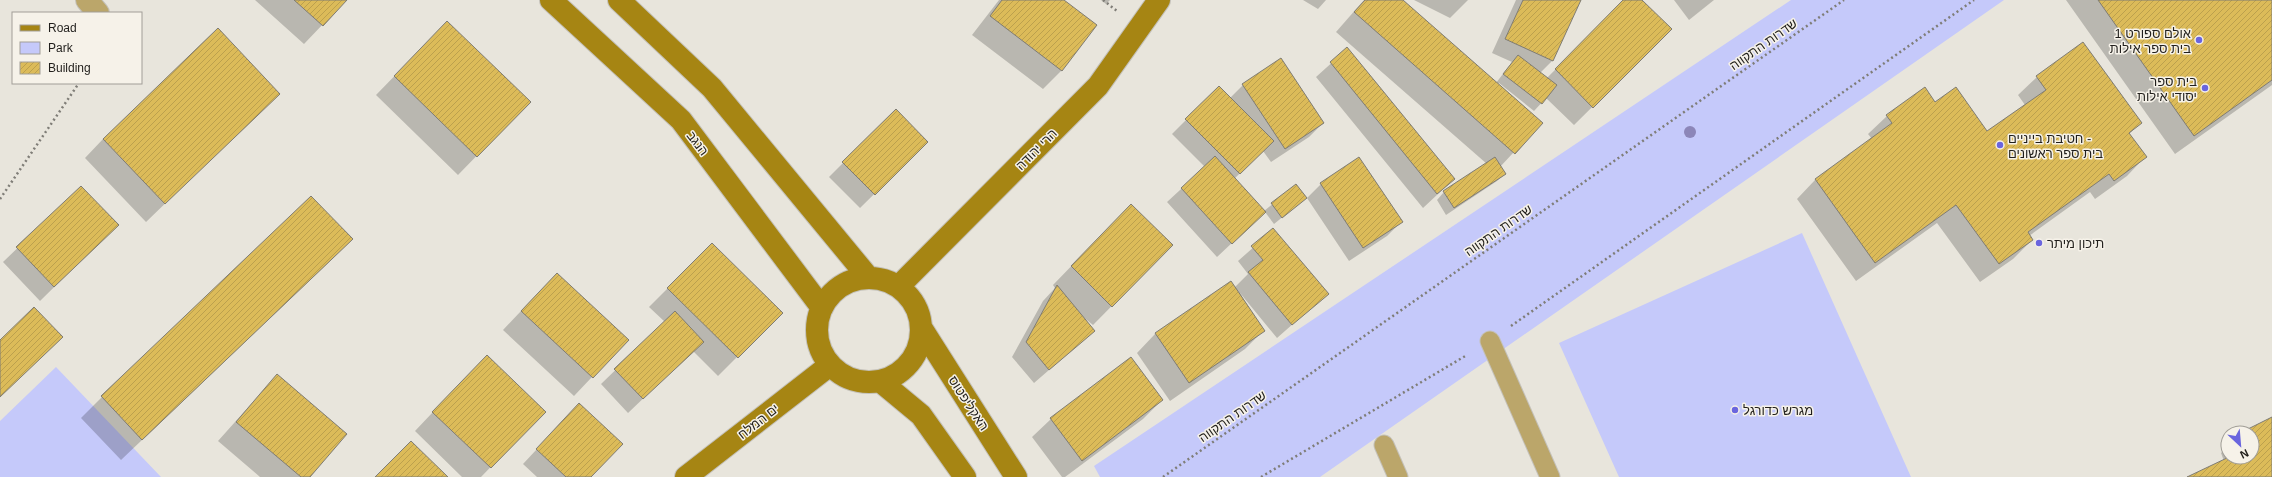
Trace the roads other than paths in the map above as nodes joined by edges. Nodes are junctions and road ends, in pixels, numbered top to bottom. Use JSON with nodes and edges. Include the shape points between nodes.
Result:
{"nodes":[{"id":1,"x":88,"y":0,"type":"edge"},
{"id":2,"x":551,"y":0,"type":"edge"},
{"id":3,"x":619,"y":0,"type":"edge"},
{"id":4,"x":1159,"y":0,"type":"edge"},
{"id":5,"x":97,"y":12,"type":"edge"},
{"id":6,"x":868,"y":277,"type":"junction"},
{"id":7,"x":899,"y":286,"type":"junction"},
{"id":8,"x":822,"y":308,"type":"junction"},
{"id":9,"x":922,"y":329,"type":"junction"},
{"id":10,"x":1490,"y":341,"type":"road end"},
{"id":11,"x":830,"y":365,"type":"junction"},
{"id":12,"x":880,"y":382,"type":"junction"},
{"id":13,"x":1384,"y":445,"type":"dead end"},
{"id":14,"x":686,"y":477,"type":"edge"},
{"id":15,"x":964,"y":477,"type":"edge"},
{"id":16,"x":1016,"y":477,"type":"edge"},
{"id":17,"x":1398,"y":477,"type":"edge"},
{"id":18,"x":1550,"y":477,"type":"edge"}],
"edges":[{"from":1,"to":5,"type":"street"},
{"from":2,"to":8,"type":"street","name":"הנגב","via":[[681,120]]},
{"from":3,"to":6,"type":"street","via":[[712,88]]},
{"from":4,"to":7,"type":"street","name":"הרי יהודה","via":[[1098,86]]},
{"from":6,"to":7,"type":"street","via":[[884,279]]},
{"from":6,"to":8,"type":"street","via":[[851,280],[836,288]]},
{"from":7,"to":9,"type":"street","via":[[912,298]]},
{"from":8,"to":11,"type":"street","via":[[818,316],[816,333],[821,351]]},
{"from":9,"to":12,"type":"street","via":[[919,347],[910,363],[896,375]]},
{"from":9,"to":16,"type":"street","name":"האקליפטוס"},
{"from":10,"to":18,"type":"lane"},
{"from":11,"to":12,"type":"street","via":[[845,376],[862,382]]},
{"from":11,"to":14,"type":"street","name":"ים המלח"},
{"from":12,"to":15,"type":"street","via":[[920,415]]},
{"from":13,"to":17,"type":"lane"}]}
